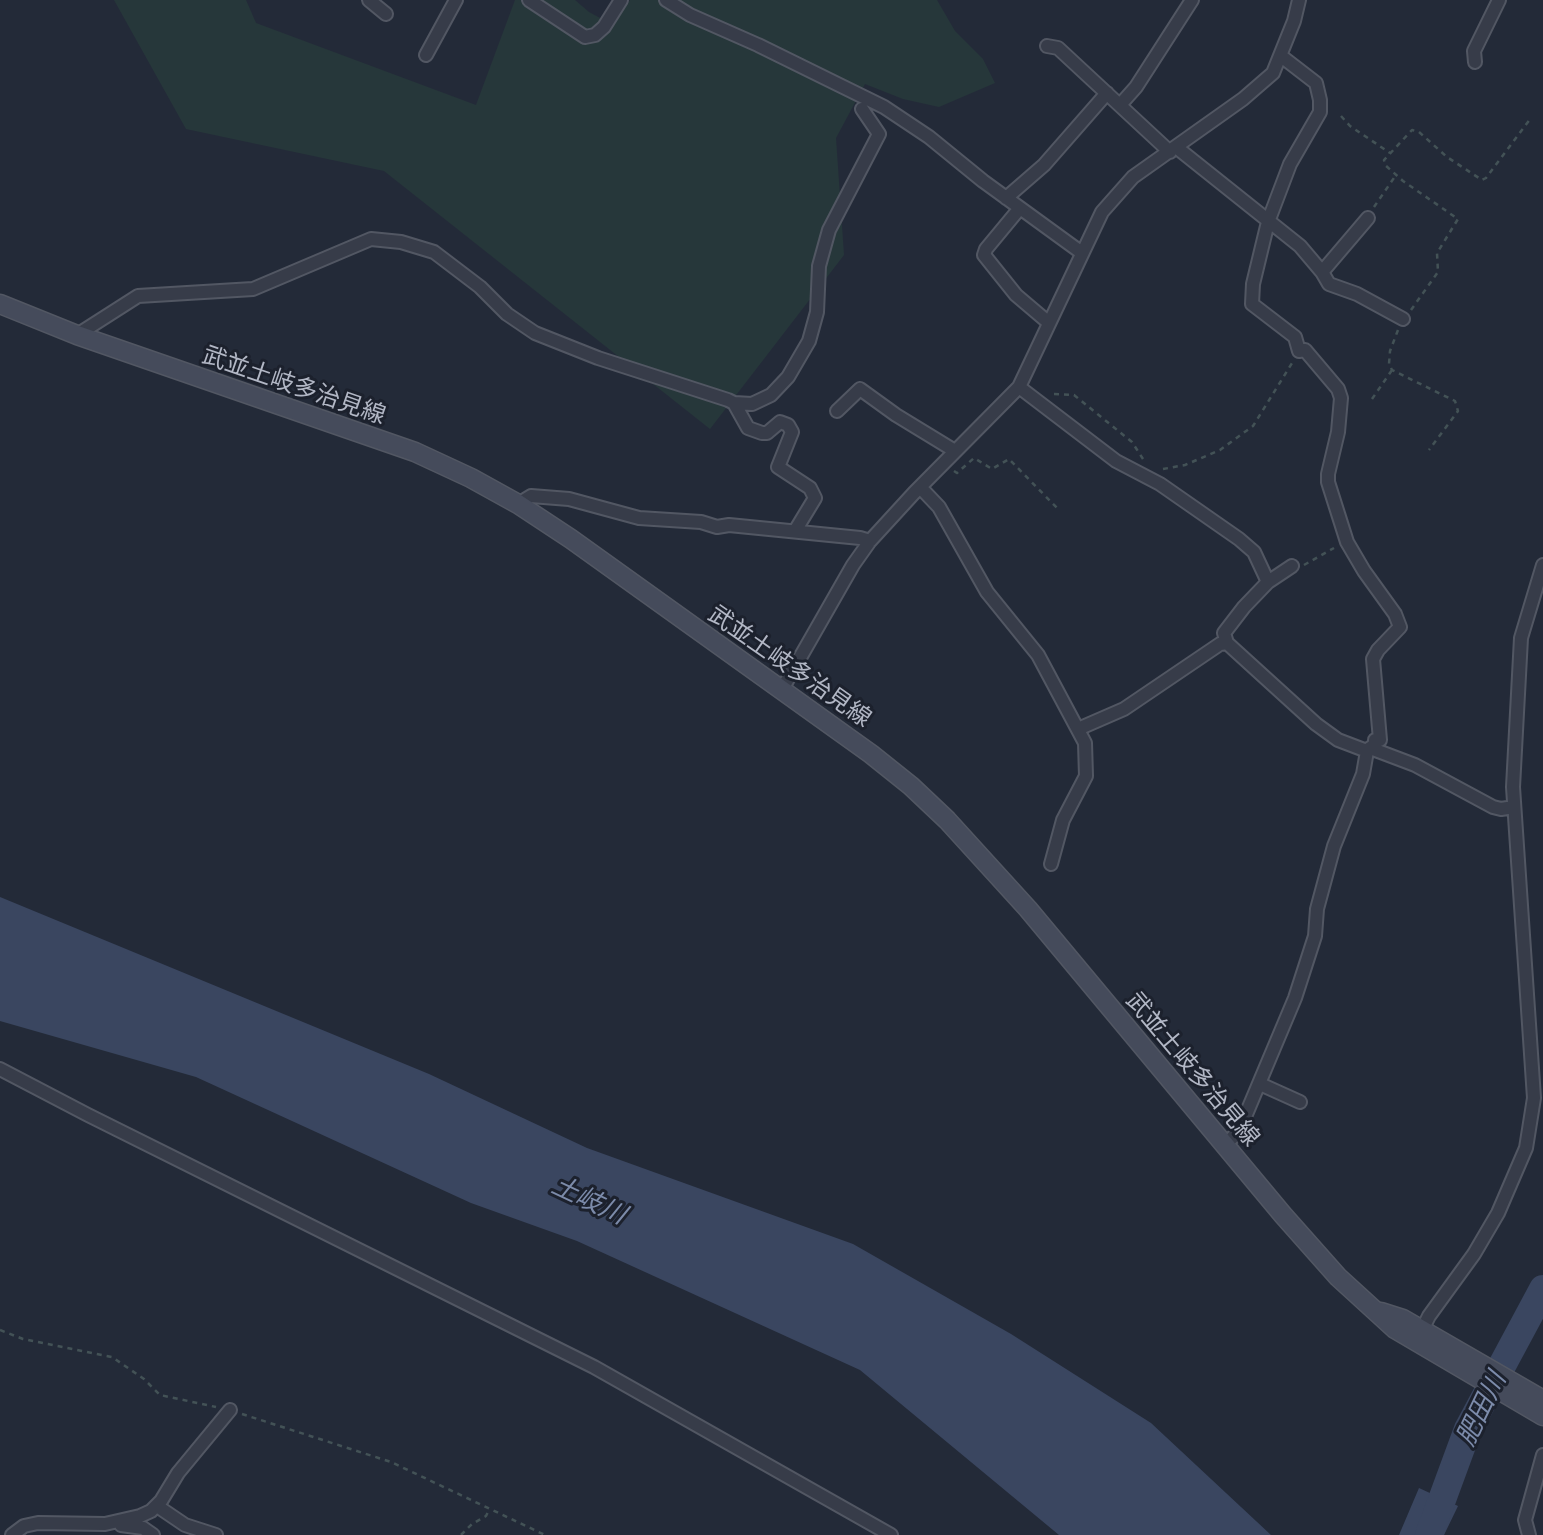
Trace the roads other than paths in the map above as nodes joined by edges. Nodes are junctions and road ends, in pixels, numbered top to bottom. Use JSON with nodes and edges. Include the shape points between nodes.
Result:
{"nodes":[{"id":1,"x":369,"y":0,"type":"edge"},
{"id":2,"x":456,"y":0,"type":"edge"},
{"id":3,"x":529,"y":0,"type":"edge"},
{"id":4,"x":621,"y":0,"type":"edge"},
{"id":5,"x":666,"y":0,"type":"edge"},
{"id":6,"x":1192,"y":0,"type":"edge"},
{"id":7,"x":1299,"y":0,"type":"edge"},
{"id":8,"x":1499,"y":0,"type":"edge"},
{"id":9,"x":386,"y":14,"type":"dead end"},
{"id":10,"x":1047,"y":46,"type":"dead end"},
{"id":11,"x":426,"y":55,"type":"dead end"},
{"id":12,"x":1281,"y":56,"type":"junction"},
{"id":13,"x":1475,"y":62,"type":"dead end"},
{"id":14,"x":1107,"y":93,"type":"junction"},
{"id":15,"x":1120,"y":105,"type":"junction"},
{"id":16,"x":862,"y":109,"type":"dead end"},
{"id":17,"x":1173,"y":150,"type":"junction"},
{"id":18,"x":1006,"y":198,"type":"junction"},
{"id":19,"x":1020,"y":208,"type":"junction"},
{"id":20,"x":1368,"y":218,"type":"road end"},
{"id":21,"x":1268,"y":222,"type":"junction"},
{"id":22,"x":1082,"y":253,"type":"junction"},
{"id":23,"x":1322,"y":272,"type":"junction"},
{"id":24,"x":1,"y":306,"type":"edge"},
{"id":25,"x":1403,"y":319,"type":"road end"},
{"id":26,"x":1049,"y":323,"type":"junction"},
{"id":27,"x":77,"y":335,"type":"junction"},
{"id":28,"x":1019,"y":387,"type":"junction"},
{"id":29,"x":734,"y":403,"type":"junction"},
{"id":30,"x":837,"y":411,"type":"dead end"},
{"id":31,"x":955,"y":451,"type":"junction"},
{"id":32,"x":920,"y":487,"type":"junction"},
{"id":33,"x":518,"y":504,"type":"junction"},
{"id":34,"x":795,"y":531,"type":"junction"},
{"id":35,"x":870,"y":541,"type":"junction"},
{"id":36,"x":1543,"y":565,"type":"edge"},
{"id":37,"x":1292,"y":566,"type":"road end"},
{"id":38,"x":1268,"y":582,"type":"junction"},
{"id":39,"x":1227,"y":643,"type":"junction"},
{"id":40,"x":781,"y":691,"type":"junction"},
{"id":41,"x":1078,"y":729,"type":"junction"},
{"id":42,"x":1368,"y":750,"type":"junction"},
{"id":43,"x":1514,"y":807,"type":"junction"},
{"id":44,"x":1051,"y":864,"type":"dead end"},
{"id":45,"x":0,"y":1069,"type":"edge"},
{"id":46,"x":1260,"y":1084,"type":"junction"},
{"id":47,"x":1300,"y":1102,"type":"dead end"},
{"id":48,"x":1224,"y":1145,"type":"junction"},
{"id":49,"x":1426,"y":1338,"type":"junction"},
{"id":50,"x":1543,"y":1400,"type":"edge"},
{"id":51,"x":230,"y":1410,"type":"road end"},
{"id":52,"x":1543,"y":1416,"type":"edge"},
{"id":53,"x":1543,"y":1455,"type":"edge"},
{"id":54,"x":157,"y":1506,"type":"junction"},
{"id":55,"x":114,"y":1522,"type":"junction"},
{"id":56,"x":12,"y":1535,"type":"edge"},
{"id":57,"x":153,"y":1535,"type":"edge"},
{"id":58,"x":216,"y":1535,"type":"edge"},
{"id":59,"x":891,"y":1535,"type":"edge"},
{"id":60,"x":1529,"y":1535,"type":"edge"}],
"edges":[{"from":1,"to":9,"type":"street"},
{"from":2,"to":11,"type":"street"},
{"from":3,"to":4,"type":"street","via":[[586,37],[604,27]]},
{"from":5,"to":18,"type":"street","via":[[884,107]]},
{"from":6,"to":15,"type":"street"},
{"from":7,"to":12,"type":"street"},
{"from":8,"to":13,"type":"street","via":[[1474,51]]},
{"from":10,"to":14,"type":"street","via":[[1058,48]]},
{"from":12,"to":17,"type":"street","via":[[1273,73]]},
{"from":12,"to":21,"type":"street","via":[[1316,83],[1320,112],[1290,164]]},
{"from":14,"to":15,"type":"street"},
{"from":14,"to":18,"type":"street","via":[[1044,165]]},
{"from":15,"to":17,"type":"street"},
{"from":16,"to":29,"type":"street","via":[[879,134],[829,230],[809,341],[788,377],[771,395],[752,404]]},
{"from":17,"to":21,"type":"street"},
{"from":17,"to":22,"type":"street","via":[[1133,177],[1102,212]]},
{"from":18,"to":19,"type":"street"},
{"from":19,"to":22,"type":"street"},
{"from":19,"to":26,"type":"street","via":[[984,255],[1016,295]]},
{"from":20,"to":23,"type":"street"},
{"from":21,"to":23,"type":"street"},
{"from":21,"to":42,"type":"street","via":[[1252,304],[1295,337],[1299,351],[1305,350],[1331,378],[1341,398],[1328,474],[1347,542],[1400,627],[1373,659],[1380,740]]},
{"from":22,"to":26,"type":"street"},
{"from":23,"to":25,"type":"street","via":[[1329,284]]},
{"from":24,"to":27,"type":"main road","name":"武並土岐多治見線"},
{"from":26,"to":28,"type":"street"},
{"from":27,"to":29,"type":"street","via":[[138,296],[253,289],[371,239],[401,242],[434,252],[536,333]]},
{"from":27,"to":33,"type":"main road","name":"武並土岐多治見線","via":[[415,452]]},
{"from":28,"to":31,"type":"street"},
{"from":28,"to":38,"type":"street","via":[[1116,461],[1148,474],[1239,539],[1254,552]]},
{"from":29,"to":34,"type":"street","via":[[748,428],[767,433],[780,422],[791,428],[778,467],[810,488],[815,498]]},
{"from":30,"to":31,"type":"street","via":[[860,389]]},
{"from":31,"to":32,"type":"street"},
{"from":32,"to":35,"type":"street"},
{"from":32,"to":41,"type":"street","via":[[939,507],[987,592],[1038,656]]},
{"from":33,"to":34,"type":"street","via":[[531,496],[569,499],[639,519]]},
{"from":33,"to":40,"type":"main road","name":"武並土岐多治見線"},
{"from":34,"to":35,"type":"street"},
{"from":35,"to":40,"type":"street"},
{"from":36,"to":43,"type":"street","via":[[1521,638]]},
{"from":37,"to":38,"type":"street"},
{"from":38,"to":39,"type":"street","via":[[1224,633]]},
{"from":39,"to":41,"type":"street","via":[[1124,709]]},
{"from":39,"to":42,"type":"street","via":[[1316,724],[1338,740]]},
{"from":40,"to":48,"type":"main road","name":"武並土岐多治見線","via":[[871,754],[947,820],[1028,909]]},
{"from":41,"to":44,"type":"street","via":[[1087,753],[1086,776],[1063,820]]},
{"from":42,"to":43,"type":"street","via":[[1415,765],[1493,807]]},
{"from":42,"to":46,"type":"street","via":[[1327,871],[1315,936],[1295,998]]},
{"from":43,"to":49,"type":"street","via":[[1534,1098],[1526,1148],[1498,1213],[1429,1315]]},
{"from":45,"to":59,"type":"street","via":[[594,1367]]},
{"from":46,"to":47,"type":"street"},
{"from":46,"to":48,"type":"street","via":[[1239,1131]]},
{"from":48,"to":49,"type":"main road","name":"武並土岐多治見線","via":[[1324,1262],[1395,1329]]},
{"from":49,"to":50,"type":"main road","name":"武並土岐多治見線"},
{"from":49,"to":52,"type":"main road","name":"武並土岐多治見線"},
{"from":51,"to":54,"type":"street"},
{"from":53,"to":60,"type":"street","via":[[1525,1520]]},
{"from":54,"to":55,"type":"street"},
{"from":54,"to":58,"type":"street","via":[[185,1525]]},
{"from":55,"to":56,"type":"street","via":[[38,1523]]},
{"from":55,"to":57,"type":"street"}]}
